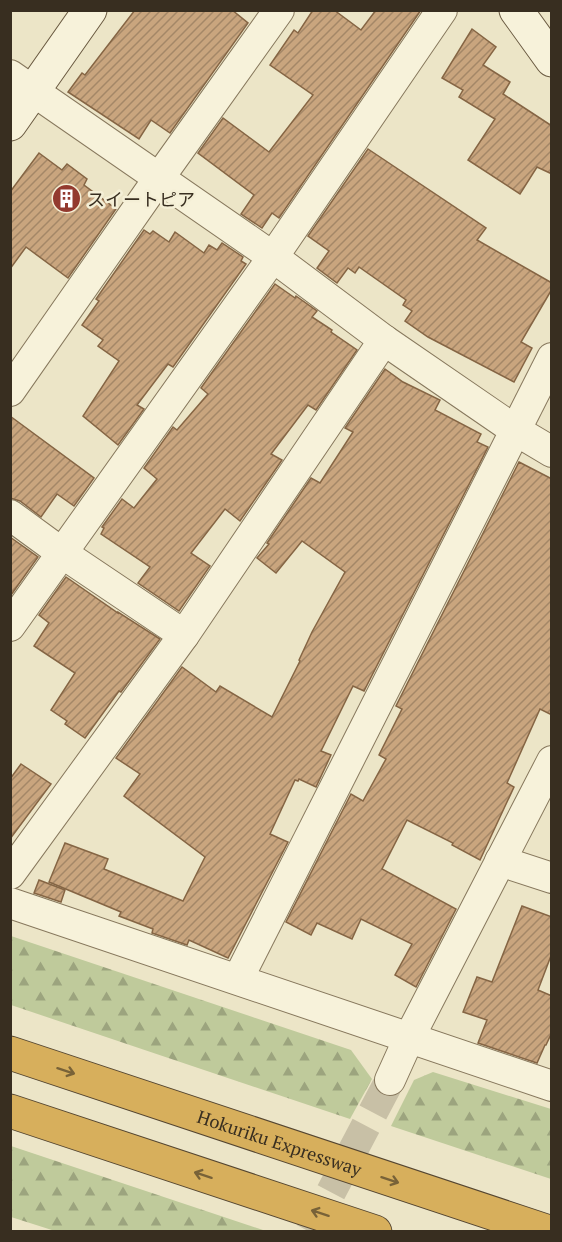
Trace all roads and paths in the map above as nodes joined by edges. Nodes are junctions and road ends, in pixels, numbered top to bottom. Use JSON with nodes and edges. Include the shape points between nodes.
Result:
{"nodes":[{"id":1,"x":90,"y":10,"type":"edge"},
{"id":2,"x":279,"y":10,"type":"edge"},
{"id":3,"x":442,"y":10,"type":"edge"},
{"id":4,"x":516,"y":10,"type":"edge"},
{"id":5,"x":552,"y":60,"type":"edge"},
{"id":6,"x":22,"y":82,"type":"edge"},
{"id":7,"x":10,"y":124,"type":"edge"},
{"id":8,"x":159,"y":178,"type":"junction"},
{"id":9,"x":273,"y":257,"type":"junction"},
{"id":10,"x":384,"y":340,"type":"junction"},
{"id":11,"x":552,"y":358,"type":"edge"},
{"id":12,"x":10,"y":391,"type":"edge"},
{"id":13,"x":516,"y":430,"type":"junction"},
{"id":14,"x":552,"y":452,"type":"edge"},
{"id":15,"x":10,"y":515,"type":"edge"},
{"id":16,"x":62,"y":553,"type":"junction"},
{"id":17,"x":10,"y":627,"type":"edge"},
{"id":18,"x":184,"y":636,"type":"junction"},
{"id":19,"x":552,"y":761,"type":"edge"},
{"id":20,"x":500,"y":861,"type":"junction"},
{"id":21,"x":10,"y":874,"type":"edge"},
{"id":22,"x":552,"y":878,"type":"edge"},
{"id":23,"x":10,"y":903,"type":"edge"},
{"id":24,"x":238,"y":979,"type":"junction"},
{"id":25,"x":409,"y":1038,"type":"junction"},
{"id":26,"x":10,"y":1053,"type":"edge"},
{"id":27,"x":390,"y":1080,"type":"tunnel mouth"},
{"id":28,"x":552,"y":1086,"type":"edge"},
{"id":29,"x":10,"y":1111,"type":"edge"},
{"id":30,"x":375,"y":1232,"type":"edge"},
{"id":31,"x":549,"y":1232,"type":"edge"}],
"edges":[{"from":1,"to":6,"type":"street"},
{"from":2,"to":8,"type":"street"},
{"from":3,"to":9,"type":"street"},
{"from":4,"to":5,"type":"street"},
{"from":6,"to":7,"type":"street"},
{"from":6,"to":8,"type":"street"},
{"from":8,"to":9,"type":"street"},
{"from":8,"to":12,"type":"street"},
{"from":9,"to":10,"type":"street"},
{"from":9,"to":16,"type":"street"},
{"from":10,"to":13,"type":"street"},
{"from":10,"to":18,"type":"street"},
{"from":11,"to":13,"type":"street"},
{"from":13,"to":14,"type":"street"},
{"from":13,"to":24,"type":"street"},
{"from":15,"to":16,"type":"street"},
{"from":16,"to":17,"type":"street"},
{"from":16,"to":18,"type":"street"},
{"from":18,"to":21,"type":"street"},
{"from":19,"to":20,"type":"street"},
{"from":20,"to":22,"type":"street"},
{"from":20,"to":25,"type":"street"},
{"from":23,"to":24,"type":"street"},
{"from":24,"to":25,"type":"street"},
{"from":25,"to":27,"type":"street"},
{"from":25,"to":28,"type":"street"},
{"from":26,"to":31,"type":"highway","name":"Hokuriku Expressway","one_way":true},
{"from":30,"to":29,"type":"highway","one_way":true}]}
